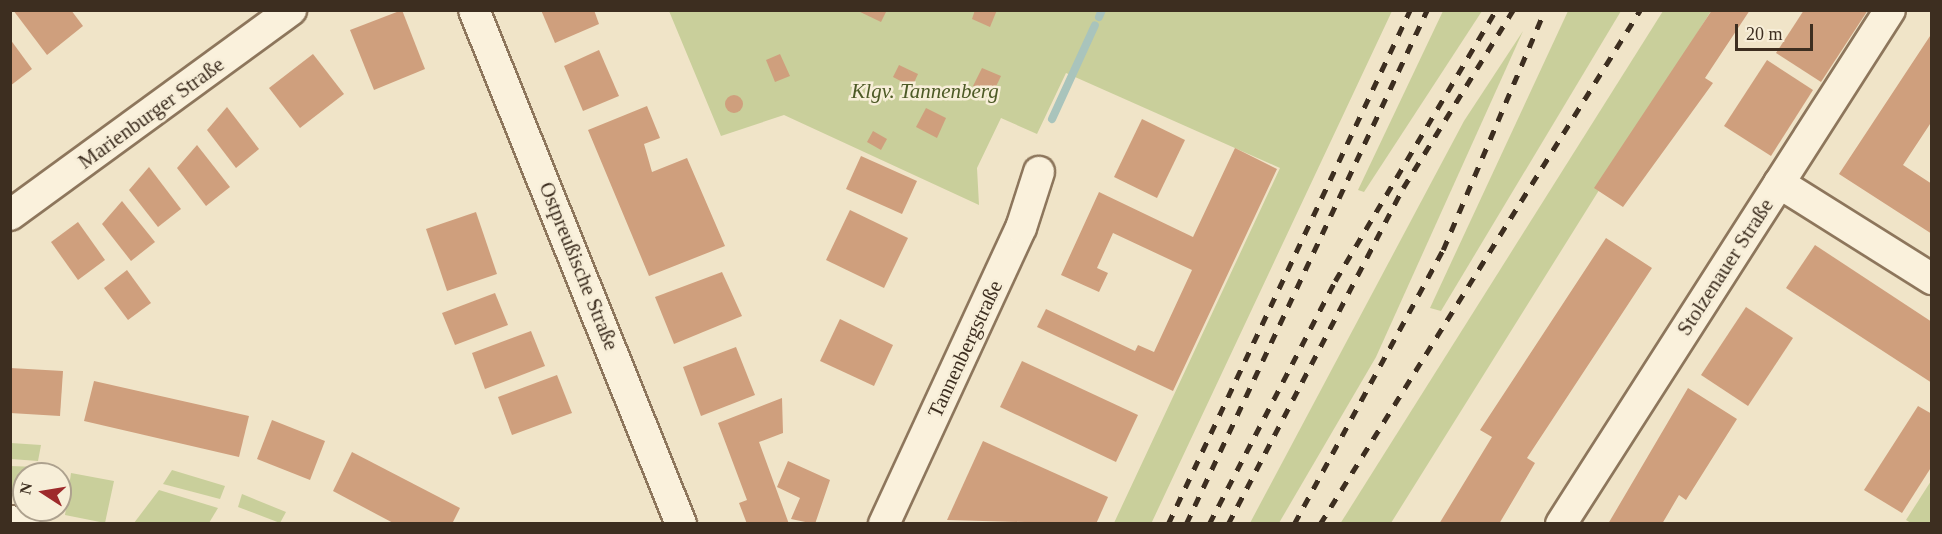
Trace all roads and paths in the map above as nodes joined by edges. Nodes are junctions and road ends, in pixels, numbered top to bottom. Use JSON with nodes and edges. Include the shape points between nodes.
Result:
{"nodes":[{"id":1,"x":291,"y":10,"type":"edge"},
{"id":2,"x":474,"y":10,"type":"edge"},
{"id":3,"x":1890,"y":10,"type":"edge"},
{"id":4,"x":1039,"y":172,"type":"dead end"},
{"id":5,"x":1779,"y":183,"type":"junction"},
{"id":6,"x":10,"y":215,"type":"edge"},
{"id":7,"x":1932,"y":279,"type":"edge"},
{"id":8,"x":10,"y":522,"type":"edge"},
{"id":9,"x":23,"y":524,"type":"edge"},
{"id":10,"x":681,"y":524,"type":"edge"},
{"id":11,"x":884,"y":524,"type":"edge"},
{"id":12,"x":1561,"y":524,"type":"edge"}],
"edges":[{"from":1,"to":6,"type":"street","name":"Marienburger Straße"},
{"from":2,"to":10,"type":"street","name":"Ostpreußische Straße"},
{"from":3,"to":5,"type":"street","name":"Stolzenauer Straße"},
{"from":4,"to":11,"type":"street","name":"Tannenbergstraße","via":[[1021,228]]},
{"from":5,"to":7,"type":"street"},
{"from":5,"to":12,"type":"street","name":"Stolzenauer Straße"},
{"from":8,"to":9,"type":"main road"}]}
